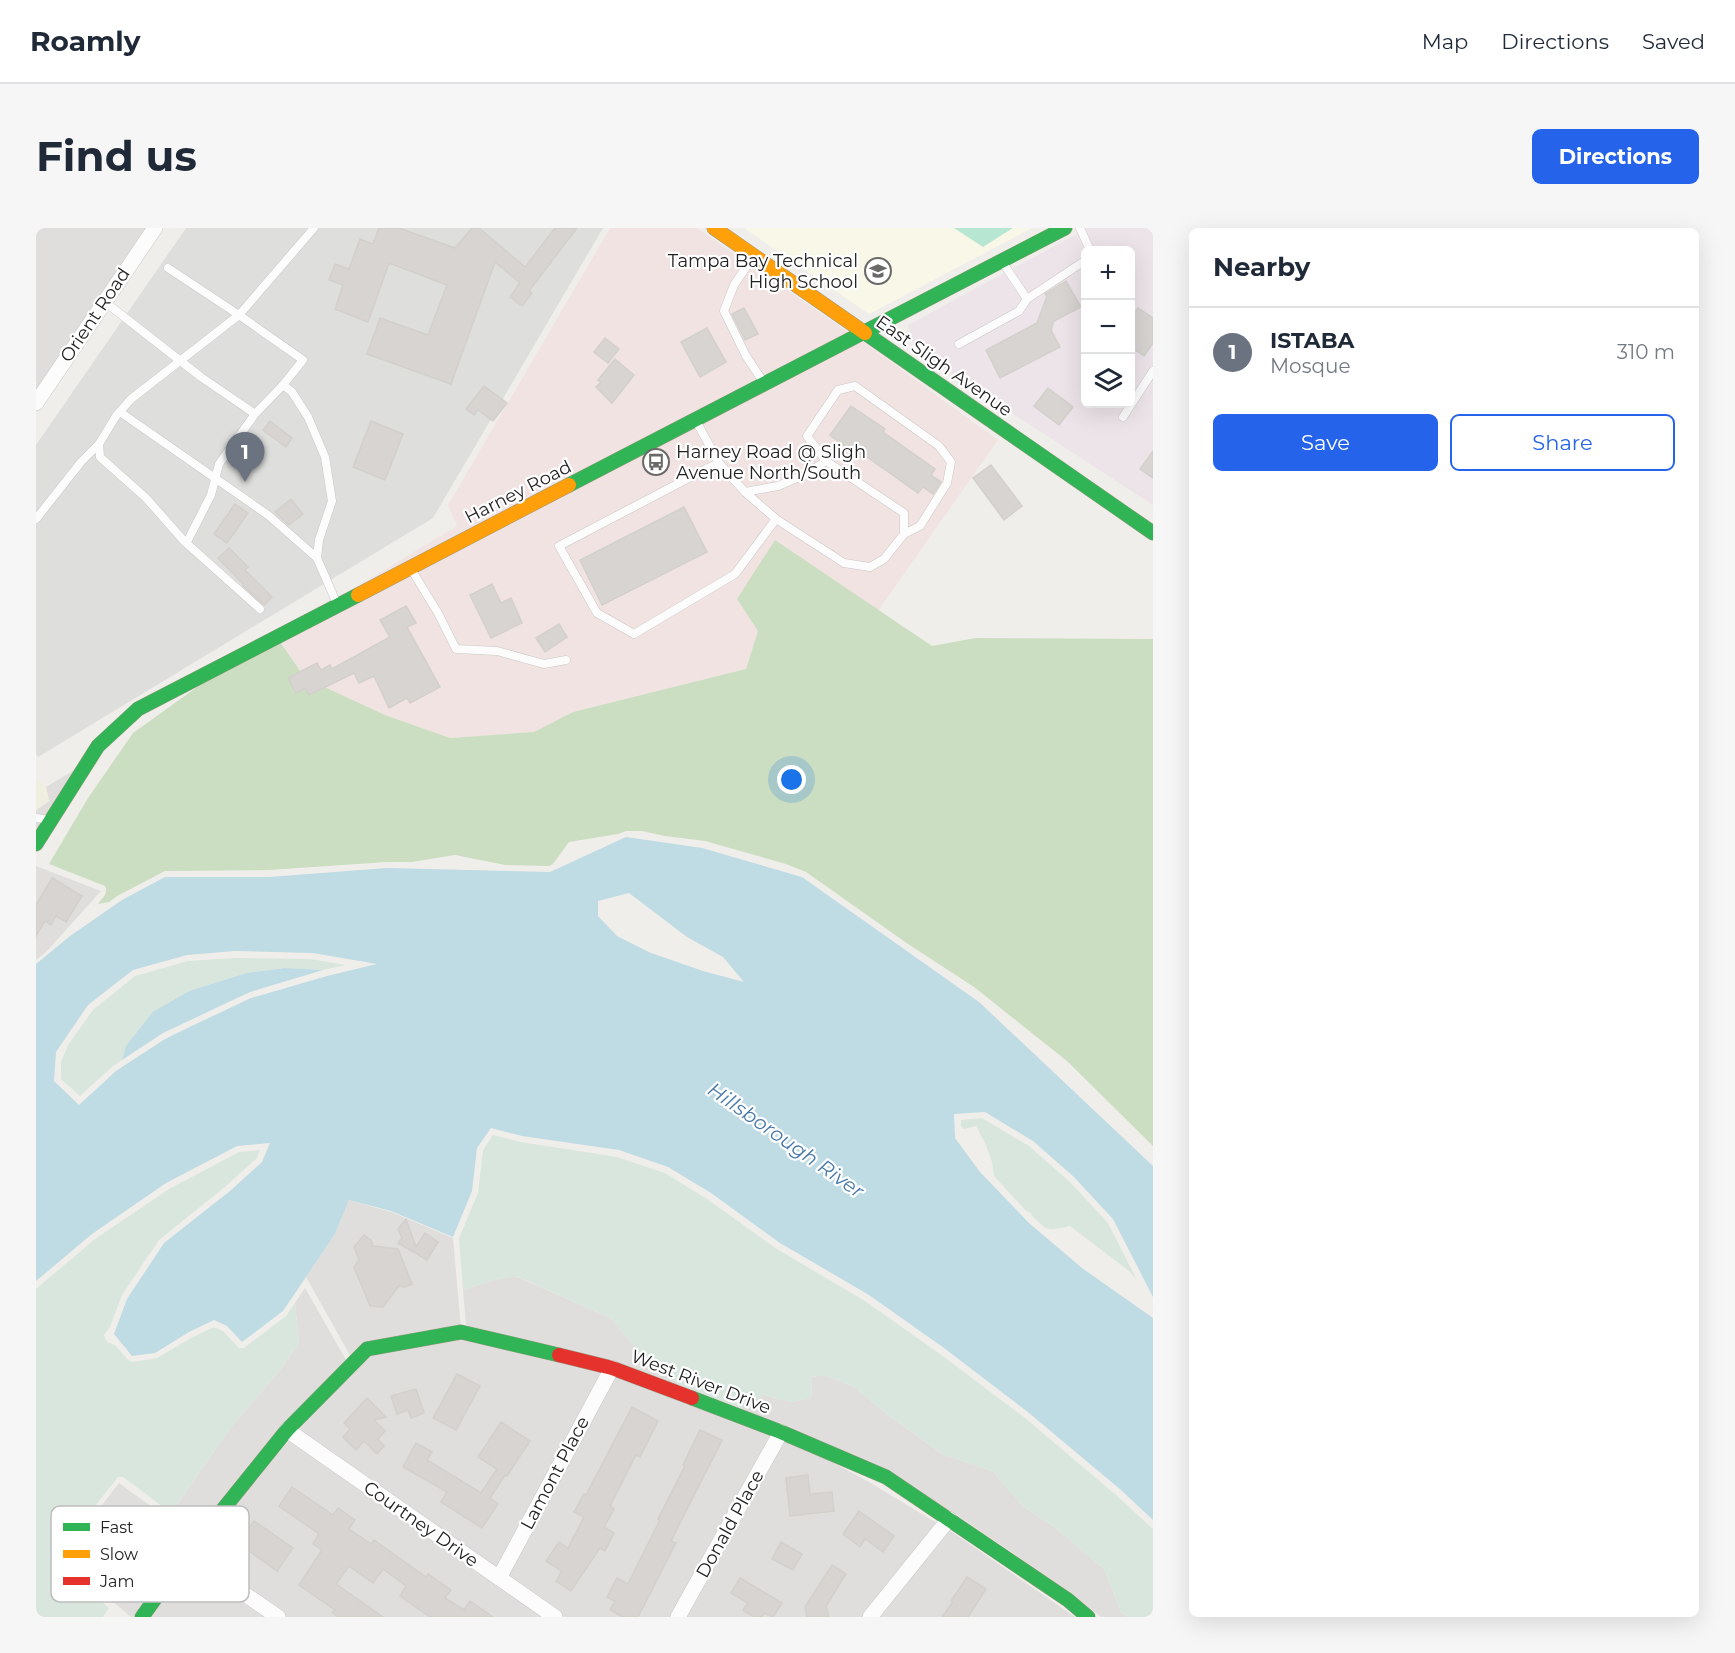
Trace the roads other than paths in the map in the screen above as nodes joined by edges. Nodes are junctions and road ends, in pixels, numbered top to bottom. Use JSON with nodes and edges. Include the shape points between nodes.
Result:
{"nodes":[{"id":1,"x":314,"y":228,"type":"edge"},
{"id":2,"x":714,"y":228,"type":"edge"},
{"id":3,"x":1065,"y":228,"type":"edge"},
{"id":4,"x":1080,"y":228,"type":"edge"},
{"id":5,"x":152,"y":229,"type":"edge"},
{"id":6,"x":1088,"y":246,"type":"edge"},
{"id":7,"x":754,"y":256,"type":"junction"},
{"id":8,"x":1002,"y":261,"type":"junction"},
{"id":9,"x":1081,"y":263,"type":"edge"},
{"id":10,"x":168,"y":268,"type":"dead end"},
{"id":11,"x":1027,"y":299,"type":"junction"},
{"id":12,"x":105,"y":302,"type":"junction"},
{"id":13,"x":240,"y":315,"type":"junction"},
{"id":14,"x":864,"y":332,"type":"junction"},
{"id":15,"x":959,"y":344,"type":"dead end"},
{"id":16,"x":181,"y":361,"type":"junction"},
{"id":17,"x":1153,"y":371,"type":"edge"},
{"id":18,"x":765,"y":384,"type":"junction"},
{"id":19,"x":283,"y":385,"type":"junction"},
{"id":20,"x":36,"y":403,"type":"edge"},
{"id":21,"x":120,"y":412,"type":"junction"},
{"id":22,"x":255,"y":414,"type":"junction"},
{"id":23,"x":1123,"y":417,"type":"dead end"},
{"id":24,"x":695,"y":420,"type":"junction"},
{"id":25,"x":99,"y":444,"type":"junction"},
{"id":26,"x":826,"y":461,"type":"junction"},
{"id":27,"x":719,"y":463,"type":"junction"},
{"id":28,"x":216,"y":479,"type":"junction"},
{"id":29,"x":745,"y":492,"type":"junction"},
{"id":30,"x":36,"y":519,"type":"edge"},
{"id":31,"x":776,"y":519,"type":"junction"},
{"id":32,"x":1153,"y":533,"type":"edge"},
{"id":33,"x":904,"y":534,"type":"junction"},
{"id":34,"x":184,"y":541,"type":"junction"},
{"id":35,"x":317,"y":558,"type":"junction"},
{"id":36,"x":410,"y":568,"type":"junction"},
{"id":37,"x":337,"y":606,"type":"junction"},
{"id":38,"x":260,"y":609,"type":"dead end"},
{"id":39,"x":566,"y":660,"type":"dead end"},
{"id":40,"x":36,"y":818,"type":"edge"},
{"id":41,"x":51,"y":821,"type":"junction"},
{"id":42,"x":36,"y":844,"type":"edge"},
{"id":43,"x":612,"y":1368,"type":"junction"},
{"id":44,"x":287,"y":1430,"type":"junction"},
{"id":45,"x":781,"y":1432,"type":"junction"},
{"id":46,"x":226,"y":1506,"type":"edge"},
{"id":47,"x":949,"y":1519,"type":"junction"},
{"id":48,"x":499,"y":1578,"type":"junction"},
{"id":49,"x":249,"y":1597,"type":"edge"},
{"id":50,"x":153,"y":1602,"type":"edge"},
{"id":51,"x":142,"y":1617,"type":"edge"},
{"id":52,"x":278,"y":1617,"type":"edge"},
{"id":53,"x":555,"y":1617,"type":"edge"},
{"id":54,"x":678,"y":1617,"type":"edge"},
{"id":55,"x":870,"y":1617,"type":"edge"},
{"id":56,"x":1088,"y":1617,"type":"edge"}],
"edges":[{"from":1,"to":13,"type":"lane"},
{"from":2,"to":7,"type":"street","name":"East Sligh Avenue"},
{"from":3,"to":8,"type":"street","name":"Harney Road"},
{"from":4,"to":6,"type":"lane"},
{"from":5,"to":12,"type":"street","name":"Orient Road"},
{"from":7,"to":14,"type":"street","name":"East Sligh Avenue"},
{"from":7,"to":18,"type":"lane","via":[[734,285],[724,311]]},
{"from":8,"to":11,"type":"lane"},
{"from":8,"to":14,"type":"street","name":"Harney Road"},
{"from":9,"to":11,"type":"lane"},
{"from":10,"to":13,"type":"lane"},
{"from":11,"to":15,"type":"lane","via":[[1019,311]]},
{"from":12,"to":16,"type":"lane"},
{"from":12,"to":20,"type":"street","name":"Orient Road"},
{"from":13,"to":16,"type":"lane"},
{"from":13,"to":19,"type":"lane","via":[[303,360]]},
{"from":14,"to":18,"type":"street","name":"Harney Road"},
{"from":14,"to":32,"type":"street","name":"East Sligh Avenue"},
{"from":16,"to":21,"type":"lane"},
{"from":16,"to":22,"type":"lane"},
{"from":17,"to":23,"type":"lane"},
{"from":18,"to":24,"type":"street","name":"Harney Road"},
{"from":19,"to":22,"type":"lane"},
{"from":19,"to":35,"type":"lane","via":[[308,417],[325,457],[332,501]]},
{"from":21,"to":25,"type":"lane"},
{"from":21,"to":28,"type":"lane"},
{"from":22,"to":28,"type":"lane","via":[[219,464]]},
{"from":24,"to":27,"type":"lane"},
{"from":24,"to":36,"type":"street","name":"Harney Road"},
{"from":25,"to":30,"type":"lane"},
{"from":25,"to":34,"type":"lane","via":[[100,457],[146,498]]},
{"from":26,"to":29,"type":"lane","via":[[778,486]]},
{"from":26,"to":33,"type":"lane","via":[[904,513]]},
{"from":26,"to":33,"type":"lane","via":[[807,436],[838,390],[855,386],[939,446],[951,462],[947,483],[920,526]]},
{"from":27,"to":29,"type":"lane"},
{"from":27,"to":31,"type":"lane","via":[[559,546],[597,613],[634,634],[735,574]]},
{"from":28,"to":34,"type":"lane","via":[[212,495]]},
{"from":28,"to":35,"type":"lane","via":[[268,515]]},
{"from":29,"to":31,"type":"lane"},
{"from":31,"to":33,"type":"lane","via":[[844,564],[870,567],[884,559]]},
{"from":34,"to":38,"type":"lane"},
{"from":35,"to":37,"type":"lane"},
{"from":36,"to":37,"type":"street","name":"Harney Road"},
{"from":36,"to":39,"type":"lane","via":[[456,649],[497,651],[544,664]]},
{"from":37,"to":41,"type":"street","name":"Harney Road","via":[[138,709],[98,746]]},
{"from":40,"to":41,"type":"lane"},
{"from":41,"to":42,"type":"street","name":"Harney Road"},
{"from":43,"to":44,"type":"street","name":"West River Drive","via":[[461,1332],[367,1349]]},
{"from":43,"to":45,"type":"street","name":"West River Drive"},
{"from":43,"to":48,"type":"street","name":"Lamont Place"},
{"from":44,"to":46,"type":"street","name":"West River Drive"},
{"from":44,"to":48,"type":"street","name":"Courtney Drive"},
{"from":45,"to":47,"type":"street","name":"West River Drive","via":[[886,1477]]},
{"from":45,"to":54,"type":"street","name":"Donald Place"},
{"from":47,"to":55,"type":"street"},
{"from":47,"to":56,"type":"street","name":"West River Drive"},
{"from":48,"to":53,"type":"street","name":"Courtney Drive"},
{"from":49,"to":52,"type":"street"},
{"from":50,"to":51,"type":"street","name":"West River Drive"}]}
